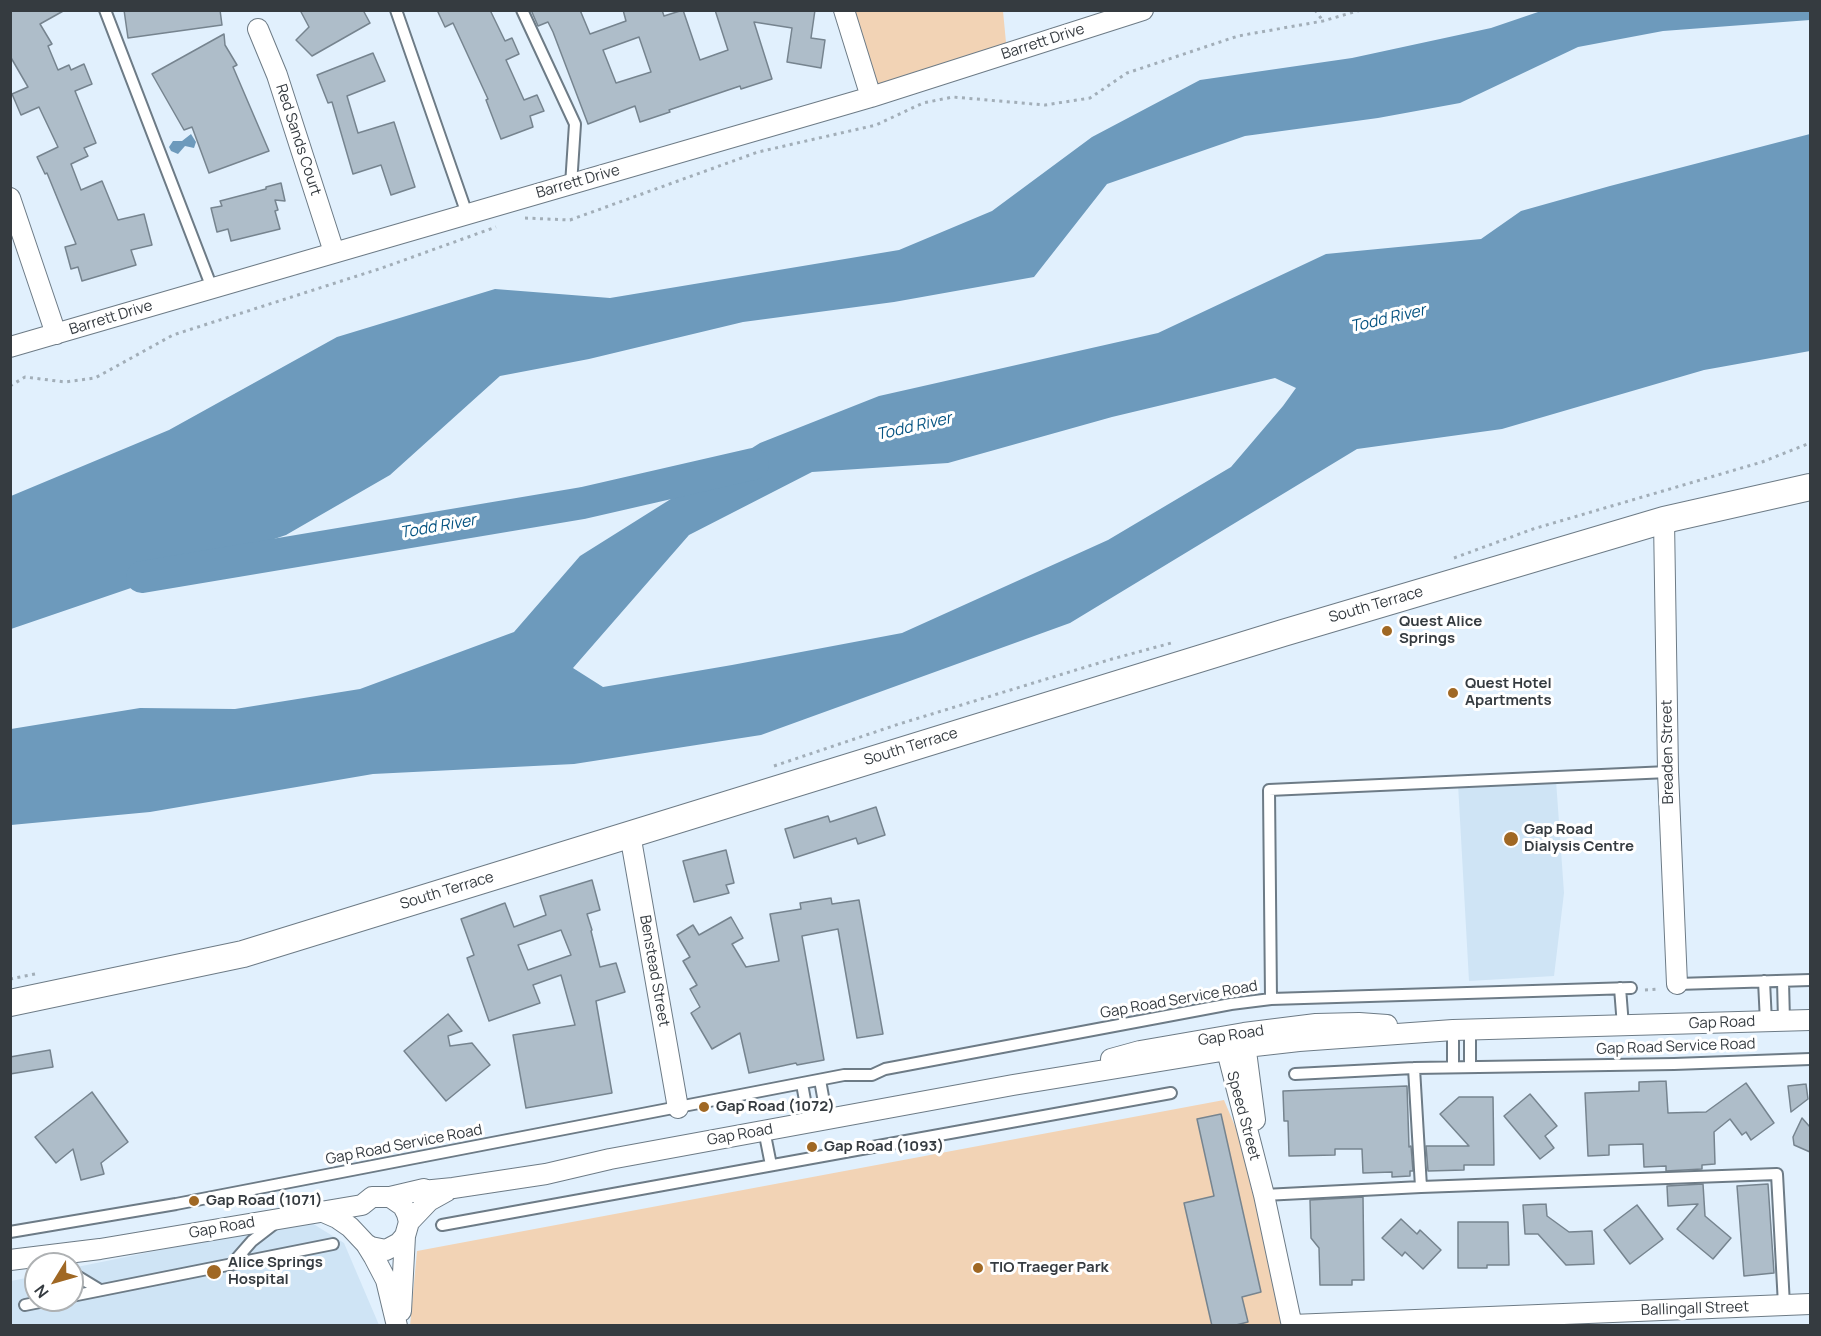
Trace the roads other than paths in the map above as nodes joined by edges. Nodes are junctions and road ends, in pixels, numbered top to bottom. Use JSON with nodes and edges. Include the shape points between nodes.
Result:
{"nodes":[{"id":1,"x":105,"y":10,"type":"edge"},
{"id":2,"x":396,"y":10,"type":"edge"},
{"id":3,"x":522,"y":10,"type":"edge"},
{"id":4,"x":844,"y":10,"type":"edge"},
{"id":5,"x":1143,"y":10,"type":"edge"},
{"id":6,"x":258,"y":30,"type":"dead end"},
{"id":7,"x":872,"y":97,"type":"junction"},
{"id":8,"x":571,"y":185,"type":"junction"},
{"id":9,"x":10,"y":198,"type":"edge"},
{"id":10,"x":467,"y":213,"type":"junction"},
{"id":11,"x":334,"y":252,"type":"junction"},
{"id":12,"x":212,"y":288,"type":"junction"},
{"id":13,"x":56,"y":334,"type":"junction"},
{"id":14,"x":10,"y":347,"type":"edge"},
{"id":15,"x":1810,"y":487,"type":"edge"},
{"id":16,"x":1664,"y":520,"type":"junction"},
{"id":17,"x":1668,"y":772,"type":"junction"},
{"id":18,"x":630,"y":834,"type":"junction"},
{"id":19,"x":1810,"y":980,"type":"edge"},
{"id":20,"x":1764,"y":981,"type":"junction"},
{"id":21,"x":1783,"y":981,"type":"junction"},
{"id":22,"x":1677,"y":984,"type":"joint"},
{"id":23,"x":1271,"y":999,"type":"junction"},
{"id":24,"x":10,"y":1003,"type":"edge"},
{"id":25,"x":1810,"y":1020,"type":"edge"},
{"id":26,"x":1775,"y":1021,"type":"junction"},
{"id":27,"x":1623,"y":1026,"type":"junction"},
{"id":28,"x":1462,"y":1030,"type":"junction"},
{"id":29,"x":1245,"y":1040,"type":"junction"},
{"id":30,"x":1225,"y":1044,"type":"junction"},
{"id":31,"x":1810,"y":1059,"type":"edge"},
{"id":32,"x":1453,"y":1067,"type":"junction"},
{"id":33,"x":1470,"y":1067,"type":"junction"},
{"id":34,"x":1414,"y":1068,"type":"junction"},
{"id":35,"x":1295,"y":1074,"type":"dead end"},
{"id":36,"x":820,"y":1080,"type":"junction"},
{"id":37,"x":801,"y":1084,"type":"junction"},
{"id":38,"x":1171,"y":1093,"type":"dead end"},
{"id":39,"x":678,"y":1108,"type":"junction"},
{"id":40,"x":818,"y":1120,"type":"junction"},
{"id":41,"x":764,"y":1130,"type":"junction"},
{"id":42,"x":609,"y":1159,"type":"junction"},
{"id":43,"x":771,"y":1166,"type":"junction"},
{"id":44,"x":1421,"y":1187,"type":"junction"},
{"id":45,"x":453,"y":1188,"type":"junction"},
{"id":46,"x":412,"y":1192,"type":"junction"},
{"id":47,"x":1264,"y":1195,"type":"junction"},
{"id":48,"x":390,"y":1197,"type":"junction"},
{"id":49,"x":362,"y":1205,"type":"junction"},
{"id":50,"x":321,"y":1211,"type":"junction"},
{"id":51,"x":287,"y":1217,"type":"junction"},
{"id":52,"x":442,"y":1225,"type":"dead end"},
{"id":53,"x":407,"y":1229,"type":"junction"},
{"id":54,"x":10,"y":1232,"type":"edge"},
{"id":55,"x":362,"y":1239,"type":"junction"},
{"id":56,"x":333,"y":1244,"type":"dead end"},
{"id":57,"x":100,"y":1249,"type":"junction"},
{"id":58,"x":84,"y":1254,"type":"edge"},
{"id":59,"x":10,"y":1260,"type":"edge"},
{"id":60,"x":231,"y":1265,"type":"junction"},
{"id":61,"x":84,"y":1281,"type":"edge"},
{"id":62,"x":100,"y":1290,"type":"junction"},
{"id":63,"x":84,"y":1293,"type":"edge"},
{"id":64,"x":1810,"y":1304,"type":"edge"},
{"id":65,"x":1784,"y":1305,"type":"junction"},
{"id":66,"x":1647,"y":1318,"type":"edge"},
{"id":67,"x":1292,"y":1325,"type":"edge"},
{"id":68,"x":399,"y":1326,"type":"edge"}],
"edges":[{"from":1,"to":12,"type":"lane"},
{"from":2,"to":10,"type":"lane"},
{"from":3,"to":8,"type":"lane","via":[[575,124]]},
{"from":4,"to":7,"type":"street"},
{"from":5,"to":7,"type":"street","name":"Barrett Drive"},
{"from":6,"to":11,"type":"street","name":"Red Sands Court","via":[[277,75]]},
{"from":7,"to":8,"type":"street","name":"Barrett Drive"},
{"from":8,"to":10,"type":"street","name":"Barrett Drive"},
{"from":9,"to":13,"type":"street"},
{"from":10,"to":11,"type":"street","name":"Barrett Drive"},
{"from":11,"to":12,"type":"street","name":"Barrett Drive"},
{"from":12,"to":13,"type":"street","name":"Barrett Drive"},
{"from":13,"to":14,"type":"street","name":"Barrett Drive"},
{"from":15,"to":16,"type":"street","name":"South Terrace"},
{"from":16,"to":17,"type":"street","name":"Breaden Street"},
{"from":16,"to":18,"type":"street","name":"South Terrace"},
{"from":17,"to":22,"type":"street","name":"Breaden Street"},
{"from":17,"to":23,"type":"lane","via":[[1269,790]]},
{"from":18,"to":24,"type":"street","name":"South Terrace","via":[[243,954]]},
{"from":18,"to":39,"type":"street","name":"Benstead Street"},
{"from":19,"to":21,"type":"lane"},
{"from":20,"to":21,"type":"lane"},
{"from":20,"to":22,"type":"lane"},
{"from":20,"to":26,"type":"lane","name":"Gap Road Service Road"},
{"from":21,"to":26,"type":"lane"},
{"from":23,"to":27,"type":"lane","name":"Gap Road Service Road","via":[[1625,988]]},
{"from":23,"to":36,"type":"lane","name":"Gap Road Service Road","via":[[896,1067],[872,1075]]},
{"from":25,"to":26,"type":"street","name":"Gap Road"},
{"from":26,"to":27,"type":"street","name":"Gap Road"},
{"from":27,"to":28,"type":"street","name":"Gap Road"},
{"from":28,"to":29,"type":"street","name":"Gap Road","via":[[1316,1024]]},
{"from":28,"to":32,"type":"lane"},
{"from":28,"to":33,"type":"lane"},
{"from":29,"to":30,"type":"street","name":"Gap Road"},
{"from":29,"to":47,"type":"street","name":"Speed Street"},
{"from":30,"to":40,"type":"street","name":"Gap Road"},
{"from":30,"to":47,"type":"street","name":"Speed Street"},
{"from":31,"to":33,"type":"lane","name":"Gap Road Service Road"},
{"from":32,"to":33,"type":"lane","name":"Gap Road Service Road"},
{"from":32,"to":34,"type":"lane","name":"Gap Road Service Road"},
{"from":34,"to":35,"type":"lane","name":"Gap Road Service Road"},
{"from":34,"to":44,"type":"lane"},
{"from":36,"to":37,"type":"lane","name":"Gap Road Service Road"},
{"from":36,"to":40,"type":"lane"},
{"from":37,"to":39,"type":"lane","name":"Gap Road Service Road"},
{"from":37,"to":40,"type":"lane"},
{"from":38,"to":43,"type":"lane"},
{"from":39,"to":54,"type":"lane","name":"Gap Road Service Road"},
{"from":40,"to":41,"type":"street","name":"Gap Road"},
{"from":41,"to":42,"type":"street","name":"Gap Road"},
{"from":41,"to":43,"type":"lane"},
{"from":42,"to":45,"type":"street","name":"Gap Road","via":[[546,1174]]},
{"from":42,"to":46,"type":"street","name":"Gap Road","via":[[545,1162]]},
{"from":43,"to":52,"type":"lane"},
{"from":44,"to":47,"type":"lane"},
{"from":44,"to":65,"type":"lane","via":[[1777,1174]]},
{"from":45,"to":46,"type":"street","name":"Gap Road"},
{"from":45,"to":53,"type":"street","via":[[429,1201]]},
{"from":46,"to":48,"type":"street","name":"Gap Road"},
{"from":47,"to":67,"type":"street","name":"Speed Street"},
{"from":48,"to":49,"type":"street","name":"Gap Road","via":[[372,1197]]},
{"from":48,"to":53,"type":"street","via":[[403,1206]]},
{"from":49,"to":50,"type":"street","name":"Gap Road"},
{"from":49,"to":55,"type":"street","via":[[355,1217]]},
{"from":50,"to":51,"type":"street","name":"Gap Road"},
{"from":50,"to":55,"type":"street","via":[[337,1218]]},
{"from":51,"to":57,"type":"street","name":"Gap Road"},
{"from":51,"to":60,"type":"lane","via":[[263,1232]]},
{"from":53,"to":55,"type":"street","via":[[399,1243],[386,1250],[371,1247]]},
{"from":53,"to":68,"type":"street"},
{"from":55,"to":68,"type":"street","via":[[386,1280]]},
{"from":56,"to":60,"type":"lane"},
{"from":57,"to":58,"type":"street","name":"Gap Road"},
{"from":57,"to":59,"type":"street","name":"Gap Road"},
{"from":60,"to":62,"type":"lane"},
{"from":61,"to":62,"type":"lane"},
{"from":62,"to":63,"type":"lane"},
{"from":64,"to":65,"type":"street","name":"Ballingall Street"},
{"from":65,"to":66,"type":"street","name":"Ballingall Street"},
{"from":66,"to":67,"type":"street","name":"Ballingall Street"}]}
